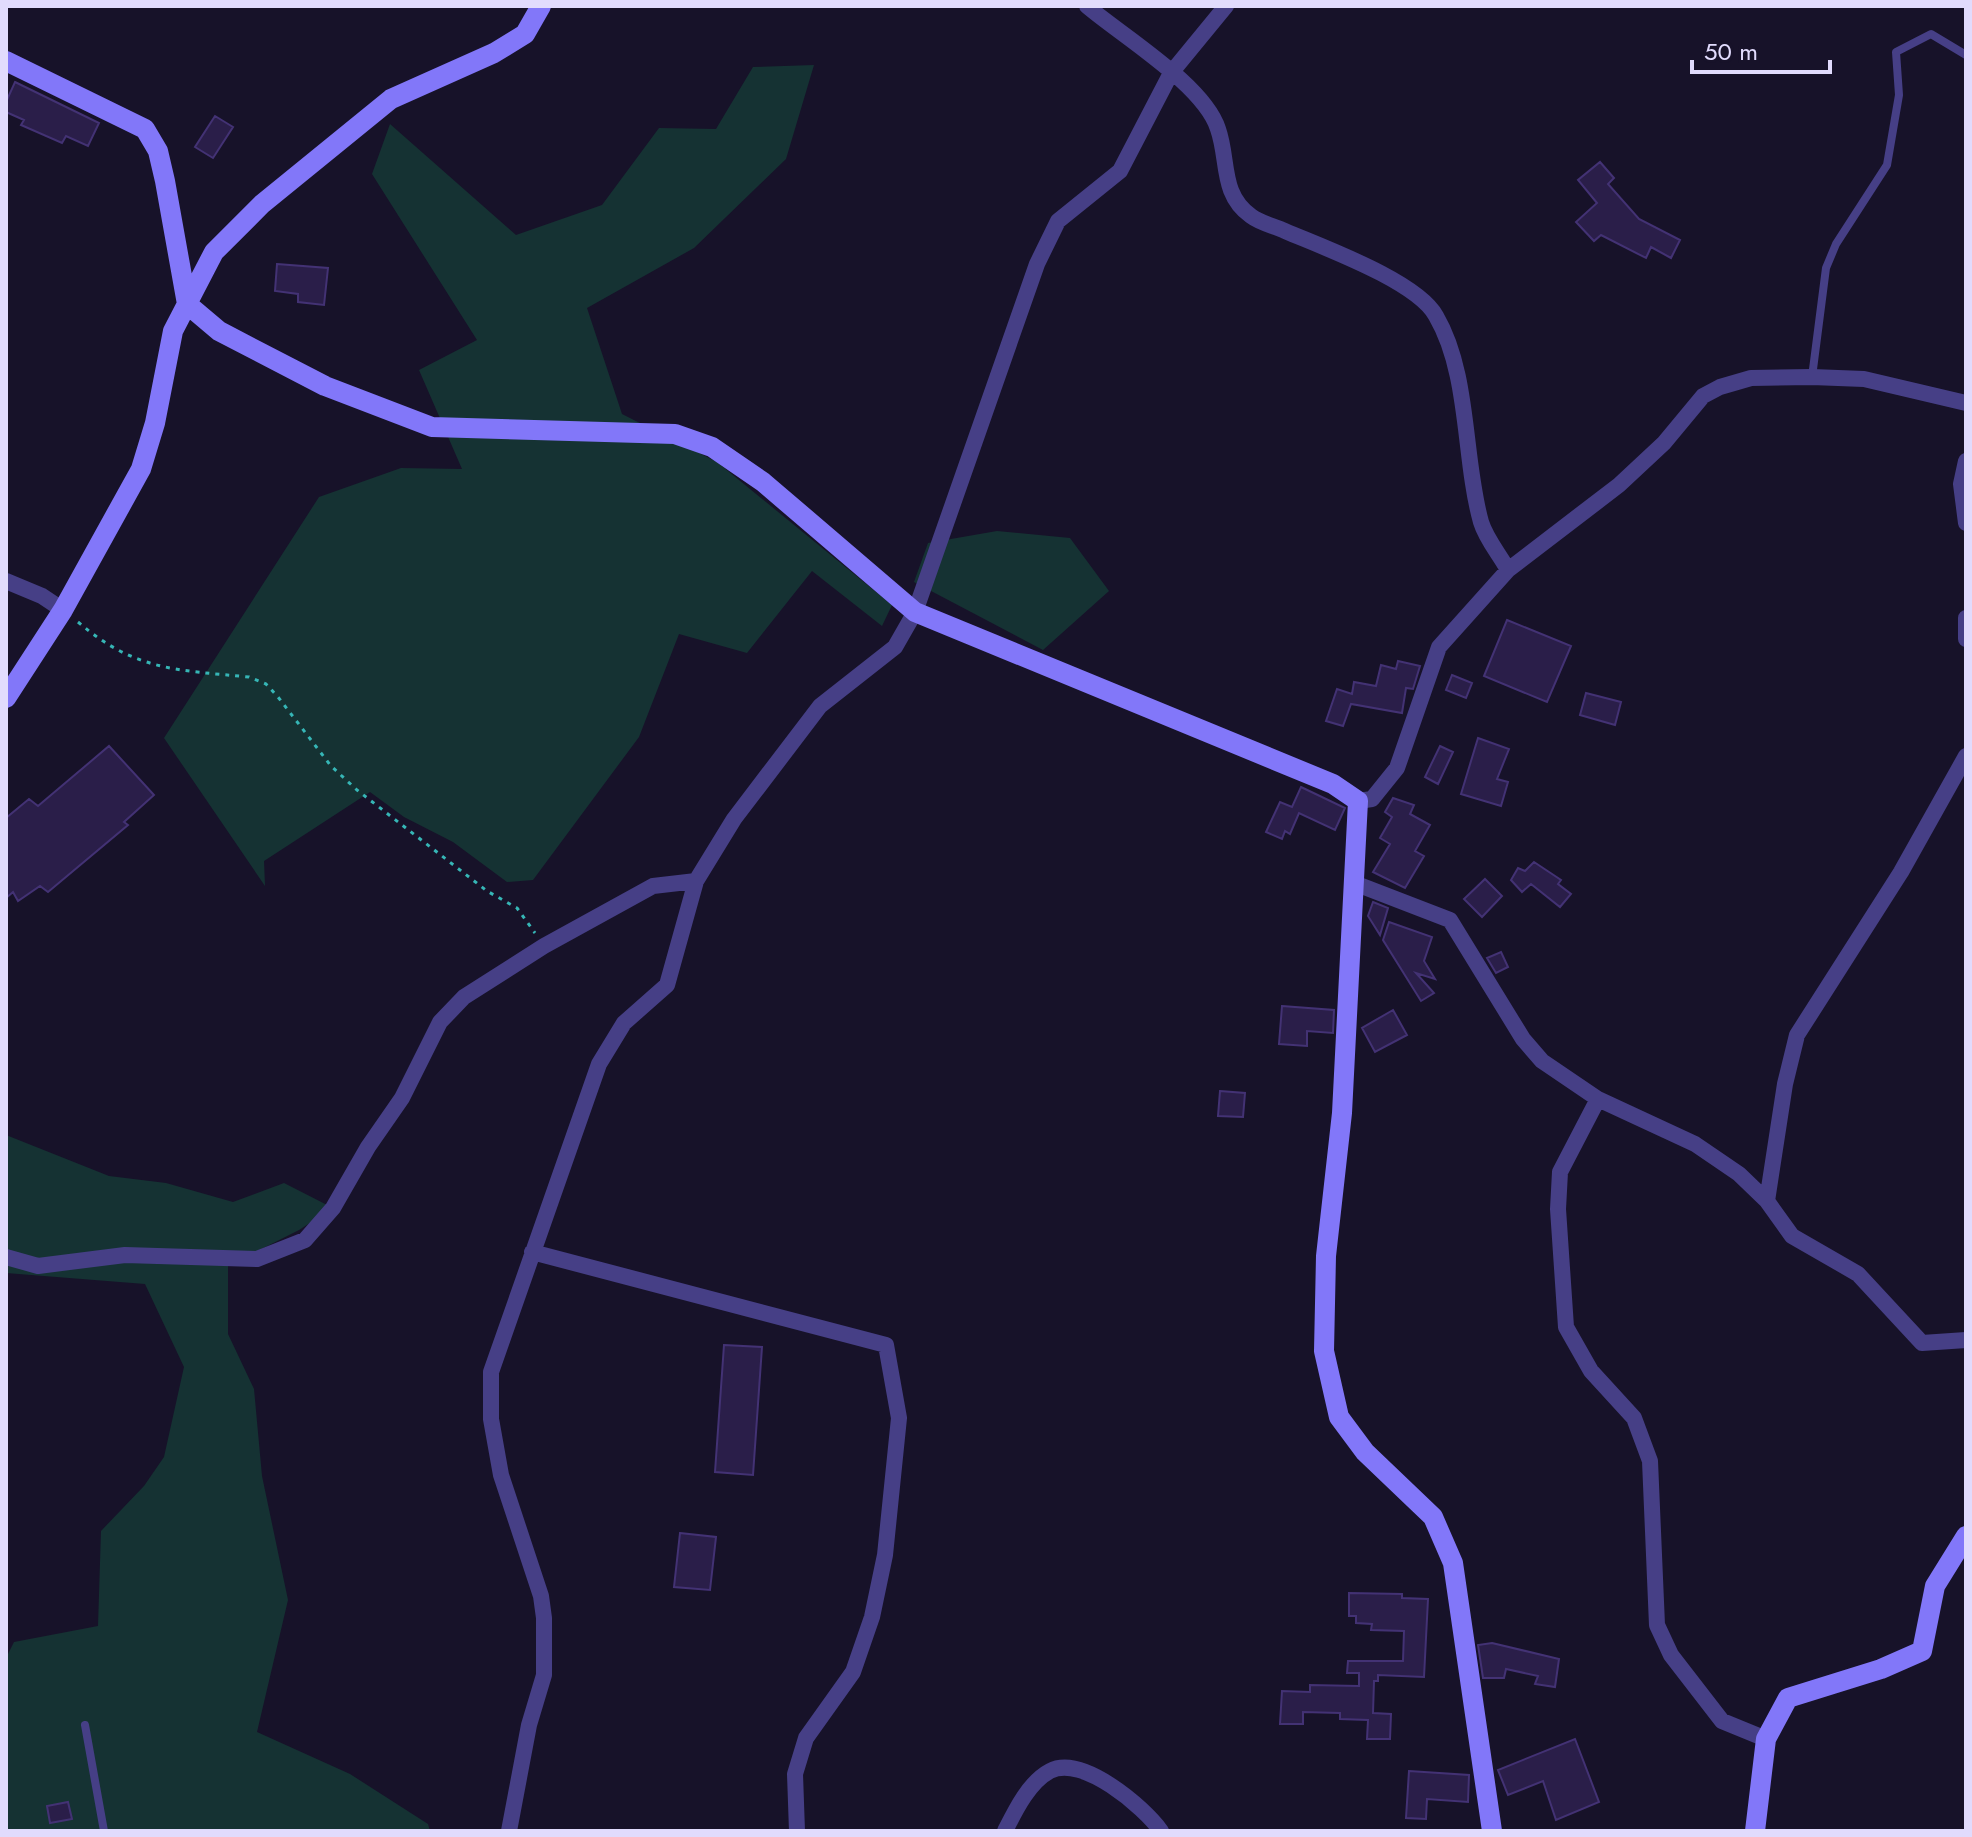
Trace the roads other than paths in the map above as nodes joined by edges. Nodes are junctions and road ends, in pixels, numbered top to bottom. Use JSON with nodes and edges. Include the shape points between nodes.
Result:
{"nodes":[{"id":1,"x":541,"y":6,"type":"edge"},
{"id":2,"x":1087,"y":6,"type":"edge"},
{"id":3,"x":1226,"y":6,"type":"edge"},
{"id":4,"x":1966,"y":55,"type":"edge"},
{"id":5,"x":6,"y":61,"type":"edge"},
{"id":6,"x":1171,"y":73,"type":"junction"},
{"id":7,"x":187,"y":304,"type":"junction"},
{"id":8,"x":1812,"y":377,"type":"junction"},
{"id":9,"x":1966,"y":403,"type":"edge"},
{"id":10,"x":1966,"y":461,"type":"edge"},
{"id":11,"x":1966,"y":523,"type":"edge"},
{"id":12,"x":1508,"y":570,"type":"junction"},
{"id":13,"x":6,"y":581,"type":"edge"},
{"id":14,"x":63,"y":610,"type":"junction"},
{"id":15,"x":915,"y":612,"type":"junction"},
{"id":16,"x":1966,"y":618,"type":"edge"},
{"id":17,"x":1966,"y":639,"type":"edge"},
{"id":18,"x":6,"y":698,"type":"edge"},
{"id":19,"x":1966,"y":756,"type":"edge"},
{"id":20,"x":1358,"y":801,"type":"junction"},
{"id":21,"x":696,"y":881,"type":"junction"},
{"id":22,"x":1354,"y":883,"type":"junction"},
{"id":23,"x":1598,"y":1099,"type":"junction"},
{"id":24,"x":1767,"y":1201,"type":"junction"},
{"id":25,"x":532,"y":1252,"type":"junction"},
{"id":26,"x":6,"y":1257,"type":"edge"},
{"id":27,"x":1966,"y":1340,"type":"edge"},
{"id":28,"x":1966,"y":1536,"type":"edge"},
{"id":29,"x":85,"y":1725,"type":"dead end"},
{"id":30,"x":1766,"y":1739,"type":"junction"},
{"id":31,"x":104,"y":1831,"type":"edge"},
{"id":32,"x":509,"y":1831,"type":"edge"},
{"id":33,"x":797,"y":1831,"type":"edge"},
{"id":34,"x":1005,"y":1831,"type":"edge"},
{"id":35,"x":1161,"y":1831,"type":"edge"},
{"id":36,"x":1492,"y":1831,"type":"edge"},
{"id":37,"x":1755,"y":1831,"type":"edge"}],
"edges":[{"from":1,"to":7,"type":"street","via":[[525,34],[391,99],[262,204],[214,252]]},
{"from":2,"to":6,"type":"street"},
{"from":3,"to":6,"type":"street"},
{"from":4,"to":8,"type":"lane","via":[[1931,34],[1896,52],[1899,95],[1887,165],[1826,268]]},
{"from":5,"to":7,"type":"street","via":[[145,129],[158,151]]},
{"from":6,"to":12,"type":"street","via":[[1209,111],[1218,128],[1228,189],[1251,216],[1359,262],[1409,290],[1435,313],[1451,348],[1482,525]]},
{"from":6,"to":15,"type":"street","via":[[1120,171],[1058,221],[1037,264]]},
{"from":7,"to":14,"type":"street","via":[[173,331],[141,469]]},
{"from":7,"to":15,"type":"street","via":[[219,331],[325,386],[432,427],[697,439],[763,482]]},
{"from":8,"to":9,"type":"street","via":[[1864,379]]},
{"from":8,"to":12,"type":"street","via":[[1751,378],[1703,396],[1619,485]]},
{"from":10,"to":11,"type":"street","via":[[1961,484]]},
{"from":12,"to":20,"type":"street","via":[[1439,647],[1397,768],[1372,799]]},
{"from":13,"to":14,"type":"street"},
{"from":14,"to":18,"type":"street"},
{"from":15,"to":20,"type":"street","via":[[1333,784]]},
{"from":15,"to":21,"type":"street","via":[[895,647],[820,706],[800,729]]},
{"from":16,"to":17,"type":"street"},
{"from":19,"to":24,"type":"street","via":[[1901,872],[1797,1035]]},
{"from":20,"to":22,"type":"street"},
{"from":21,"to":25,"type":"street","via":[[667,985],[624,1023],[599,1064]]},
{"from":21,"to":26,"type":"street","via":[[653,886],[464,997],[440,1022],[402,1098],[333,1208],[305,1240],[257,1259],[125,1255],[38,1266]]},
{"from":22,"to":23,"type":"street","via":[[1450,920],[1523,1039],[1542,1061]]},
{"from":22,"to":36,"type":"street","via":[[1342,1113],[1326,1256],[1324,1351],[1339,1417],[1365,1452],[1433,1517],[1453,1563]]},
{"from":23,"to":24,"type":"street","via":[[1695,1144]]},
{"from":23,"to":30,"type":"street","via":[[1560,1172],[1566,1327],[1591,1371],[1634,1418],[1650,1461],[1657,1625],[1671,1655],[1722,1721]]},
{"from":24,"to":27,"type":"street","via":[[1792,1236],[1858,1274],[1922,1343]]},
{"from":25,"to":32,"type":"street","via":[[491,1372],[491,1419],[501,1475],[544,1618],[544,1675]]},
{"from":25,"to":33,"type":"street","via":[[886,1345],[899,1418],[885,1555],[853,1672],[806,1738],[795,1774]]},
{"from":28,"to":30,"type":"street","via":[[1935,1586],[1922,1651],[1788,1698]]},
{"from":29,"to":31,"type":"lane"},
{"from":30,"to":37,"type":"street"},
{"from":34,"to":35,"type":"street","via":[[1031,1789],[1051,1771],[1069,1767],[1121,1791]]}]}
